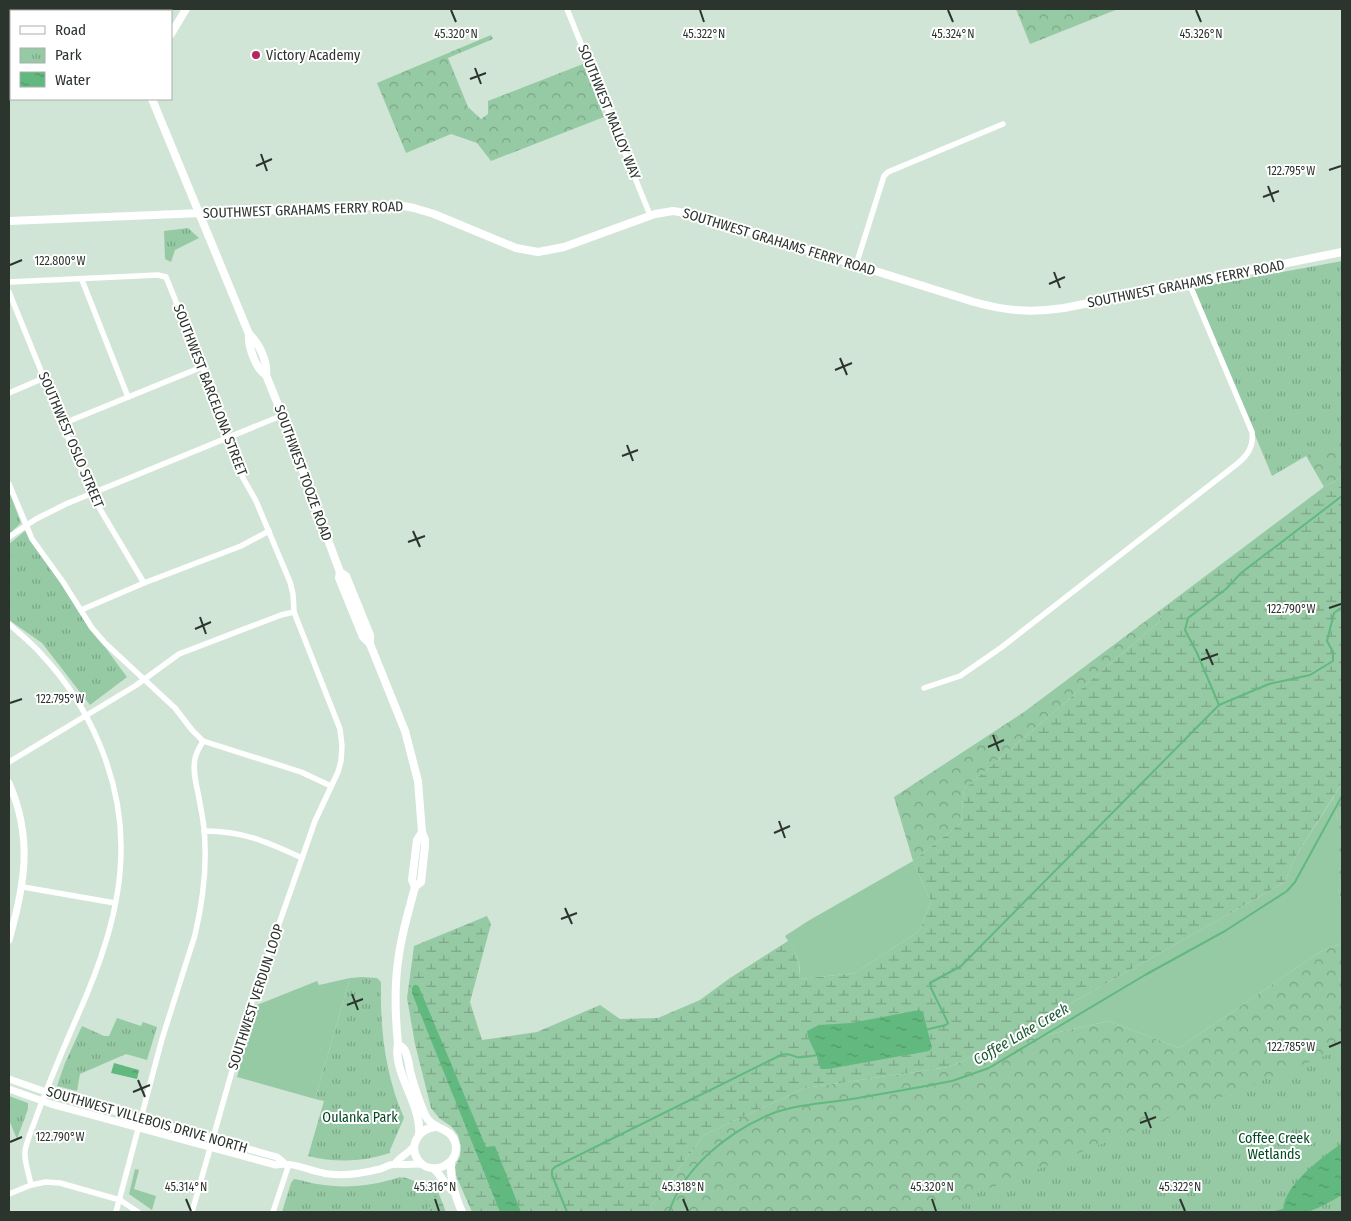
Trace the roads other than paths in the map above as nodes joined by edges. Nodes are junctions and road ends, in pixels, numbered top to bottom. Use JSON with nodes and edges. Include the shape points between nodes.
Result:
{"nodes":[{"id":1,"x":186,"y":9,"type":"edge"},
{"id":2,"x":567,"y":9,"type":"edge"},
{"id":3,"x":172,"y":32,"type":"edge"},
{"id":4,"x":152,"y":100,"type":"edge"},
{"id":5,"x":1003,"y":124,"type":"dead end"},
{"id":6,"x":200,"y":213,"type":"junction"},
{"id":7,"x":650,"y":215,"type":"junction"},
{"id":8,"x":9,"y":221,"type":"edge"},
{"id":9,"x":1342,"y":252,"type":"edge"},
{"id":10,"x":856,"y":265,"type":"junction"},
{"id":11,"x":82,"y":280,"type":"junction"},
{"id":12,"x":9,"y":282,"type":"edge"},
{"id":13,"x":1189,"y":283,"type":"junction"},
{"id":14,"x":9,"y":292,"type":"edge"},
{"id":15,"x":202,"y":367,"type":"junction"},
{"id":16,"x":44,"y":378,"type":"junction"},
{"id":17,"x":9,"y":393,"type":"edge"},
{"id":18,"x":128,"y":397,"type":"junction"},
{"id":19,"x":283,"y":415,"type":"junction"},
{"id":20,"x":62,"y":424,"type":"junction"},
{"id":21,"x":227,"y":438,"type":"junction"},
{"id":22,"x":9,"y":484,"type":"edge"},
{"id":23,"x":90,"y":494,"type":"junction"},
{"id":24,"x":26,"y":525,"type":"junction"},
{"id":25,"x":269,"y":531,"type":"junction"},
{"id":26,"x":9,"y":538,"type":"edge"},
{"id":27,"x":144,"y":583,"type":"junction"},
{"id":28,"x":81,"y":610,"type":"junction"},
{"id":29,"x":294,"y":612,"type":"junction"},
{"id":30,"x":9,"y":624,"type":"edge"},
{"id":31,"x":143,"y":680,"type":"junction"},
{"id":32,"x":924,"y":688,"type":"dead end"},
{"id":33,"x":86,"y":715,"type":"junction"},
{"id":34,"x":203,"y":741,"type":"junction"},
{"id":35,"x":9,"y":762,"type":"edge"},
{"id":36,"x":9,"y":783,"type":"edge"},
{"id":37,"x":331,"y":786,"type":"junction"},
{"id":38,"x":204,"y":832,"type":"junction"},
{"id":39,"x":302,"y":858,"type":"junction"},
{"id":40,"x":22,"y":886,"type":"junction"},
{"id":41,"x":115,"y":904,"type":"junction"},
{"id":42,"x":9,"y":940,"type":"edge"},
{"id":43,"x":398,"y":1044,"type":"junction"},
{"id":44,"x":9,"y":1079,"type":"edge"},
{"id":45,"x":9,"y":1089,"type":"edge"},
{"id":46,"x":46,"y":1092,"type":"junction"},
{"id":47,"x":42,"y":1101,"type":"junction"},
{"id":48,"x":142,"y":1118,"type":"junction"},
{"id":49,"x":436,"y":1127,"type":"junction"},
{"id":50,"x":139,"y":1128,"type":"junction"},
{"id":51,"x":419,"y":1134,"type":"junction"},
{"id":52,"x":213,"y":1138,"type":"junction"},
{"id":53,"x":414,"y":1146,"type":"junction"},
{"id":54,"x":211,"y":1147,"type":"junction"},
{"id":55,"x":451,"y":1162,"type":"junction"},
{"id":56,"x":286,"y":1164,"type":"junction"},
{"id":57,"x":395,"y":1164,"type":"junction"},
{"id":58,"x":421,"y":1164,"type":"junction"},
{"id":59,"x":434,"y":1169,"type":"junction"},
{"id":60,"x":31,"y":1185,"type":"junction"},
{"id":61,"x":453,"y":1191,"type":"junction"},
{"id":62,"x":9,"y":1194,"type":"edge"},
{"id":63,"x":120,"y":1200,"type":"junction"},
{"id":64,"x":116,"y":1212,"type":"edge"},
{"id":65,"x":138,"y":1212,"type":"edge"},
{"id":66,"x":192,"y":1212,"type":"edge"},
{"id":67,"x":274,"y":1212,"type":"edge"},
{"id":68,"x":462,"y":1212,"type":"edge"}],
"edges":[{"from":1,"to":3,"type":"main road"},
{"from":2,"to":7,"type":"street","name":"SOUTHWEST MALLOY WAY"},
{"from":4,"to":6,"type":"main road","name":"SOUTHWEST TOOZE ROAD"},
{"from":5,"to":10,"type":"street","via":[[888,172]]},
{"from":6,"to":7,"type":"main road","name":"SOUTHWEST GRAHAMS FERRY ROAD","via":[[398,206],[434,214],[516,248],[538,252],[564,247]]},
{"from":6,"to":8,"type":"main road","name":"SOUTHWEST GRAHAMS FERRY ROAD"},
{"from":6,"to":19,"type":"main road","name":"SOUTHWEST TOOZE ROAD","via":[[249,334],[256,340]]},
{"from":7,"to":10,"type":"main road","name":"SOUTHWEST GRAHAMS FERRY ROAD","via":[[687,212]]},
{"from":9,"to":13,"type":"main road","name":"SOUTHWEST GRAHAMS FERRY ROAD"},
{"from":10,"to":13,"type":"main road","name":"SOUTHWEST GRAHAMS FERRY ROAD","via":[[974,302],[1020,312],[1064,308]]},
{"from":11,"to":12,"type":"street"},
{"from":11,"to":15,"type":"street","name":"SOUTHWEST BARCELONA STREET","via":[[166,277]]},
{"from":11,"to":18,"type":"street"},
{"from":13,"to":32,"type":"street","via":[[1252,432],[1249,452],[1238,464],[1002,647],[960,676]]},
{"from":14,"to":16,"type":"street","name":"SOUTHWEST OSLO STREET"},
{"from":15,"to":18,"type":"street"},
{"from":15,"to":21,"type":"street","name":"SOUTHWEST BARCELONA STREET"},
{"from":16,"to":17,"type":"street"},
{"from":16,"to":20,"type":"street","name":"SOUTHWEST OSLO STREET"},
{"from":18,"to":20,"type":"street"},
{"from":19,"to":21,"type":"street"},
{"from":19,"to":43,"type":"main road","name":"SOUTHWEST TOOZE ROAD","via":[[340,572],[346,576],[370,635],[370,644],[414,760],[422,832],[426,840],[421,882],[415,887],[397,970]]},
{"from":20,"to":23,"type":"street","name":"SOUTHWEST OSLO STREET"},
{"from":21,"to":23,"type":"street"},
{"from":21,"to":25,"type":"street","name":"SOUTHWEST BARCELONA STREET"},
{"from":22,"to":24,"type":"street"},
{"from":23,"to":24,"type":"street"},
{"from":23,"to":27,"type":"street","name":"SOUTHWEST OSLO STREET"},
{"from":24,"to":26,"type":"street"},
{"from":24,"to":28,"type":"street","via":[[37,547]]},
{"from":25,"to":27,"type":"street","via":[[241,546]]},
{"from":25,"to":29,"type":"street","name":"SOUTHWEST BARCELONA STREET","via":[[290,582]]},
{"from":27,"to":28,"type":"street"},
{"from":28,"to":31,"type":"street","via":[[105,643]]},
{"from":29,"to":31,"type":"street","via":[[179,654]]},
{"from":29,"to":37,"type":"street","name":"SOUTHWEST BARCELONA STREET","via":[[340,729],[342,761]]},
{"from":30,"to":33,"type":"street","via":[[42,654]]},
{"from":31,"to":33,"type":"street"},
{"from":31,"to":34,"type":"street","via":[[175,708]]},
{"from":33,"to":35,"type":"street"},
{"from":33,"to":41,"type":"street","via":[[118,807],[122,851]]},
{"from":34,"to":37,"type":"street","via":[[301,772]]},
{"from":34,"to":38,"type":"street","via":[[194,769]]},
{"from":36,"to":40,"type":"street","via":[[22,827],[25,862]]},
{"from":37,"to":39,"type":"street","name":"SOUTHWEST VERDUN LOOP"},
{"from":38,"to":39,"type":"street","via":[[239,833]]},
{"from":38,"to":48,"type":"street","via":[[205,864],[199,917]]},
{"from":39,"to":52,"type":"street","name":"SOUTHWEST VERDUN LOOP","via":[[251,1004]]},
{"from":40,"to":41,"type":"street"},
{"from":40,"to":42,"type":"street"},
{"from":41,"to":46,"type":"street","via":[[97,967]]},
{"from":43,"to":49,"type":"main road","via":[[404,1049],[426,1116]]},
{"from":43,"to":51,"type":"main road","name":"SOUTHWEST TOOZE ROAD","via":[[396,1051],[419,1119]]},
{"from":44,"to":46,"type":"street","name":"SOUTHWEST VILLEBOIS DRIVE NORTH"},
{"from":45,"to":47,"type":"street","name":"SOUTHWEST VILLEBOIS DRIVE NORTH"},
{"from":46,"to":47,"type":"street"},
{"from":46,"to":48,"type":"street","name":"SOUTHWEST VILLEBOIS DRIVE NORTH"},
{"from":47,"to":50,"type":"street","name":"SOUTHWEST VILLEBOIS DRIVE NORTH"},
{"from":47,"to":60,"type":"street","via":[[25,1150]]},
{"from":48,"to":50,"type":"street"},
{"from":48,"to":52,"type":"street","name":"SOUTHWEST VILLEBOIS DRIVE NORTH"},
{"from":49,"to":51,"type":"main road"},
{"from":49,"to":55,"type":"main road","via":[[448,1132],[455,1142]]},
{"from":50,"to":54,"type":"street","name":"SOUTHWEST VILLEBOIS DRIVE NORTH"},
{"from":50,"to":63,"type":"street"},
{"from":51,"to":53,"type":"main road"},
{"from":52,"to":54,"type":"street","name":"SOUTHWEST VERDUN LOOP"},
{"from":52,"to":56,"type":"street","name":"SOUTHWEST VILLEBOIS DRIVE NORTH","via":[[277,1157]]},
{"from":53,"to":57,"type":"street","name":"SOUTHWEST VILLEBOIS DRIVE NORTH"},
{"from":53,"to":58,"type":"main road"},
{"from":54,"to":56,"type":"street","name":"SOUTHWEST VILLEBOIS DRIVE NORTH","via":[[276,1165]]},
{"from":54,"to":66,"type":"street","name":"SOUTHWEST VERDUN LOOP"},
{"from":55,"to":59,"type":"main road"},
{"from":55,"to":61,"type":"main road"},
{"from":56,"to":57,"type":"street","name":"SOUTHWEST VILLEBOIS DRIVE NORTH","via":[[338,1175]]},
{"from":56,"to":67,"type":"street"},
{"from":57,"to":58,"type":"street","name":"SOUTHWEST VILLEBOIS DRIVE NORTH"},
{"from":58,"to":59,"type":"main road"},
{"from":59,"to":61,"type":"main road"},
{"from":60,"to":62,"type":"street"},
{"from":60,"to":63,"type":"street","via":[[60,1183]]},
{"from":61,"to":68,"type":"main road"},
{"from":63,"to":64,"type":"street"},
{"from":63,"to":65,"type":"street"}]}
